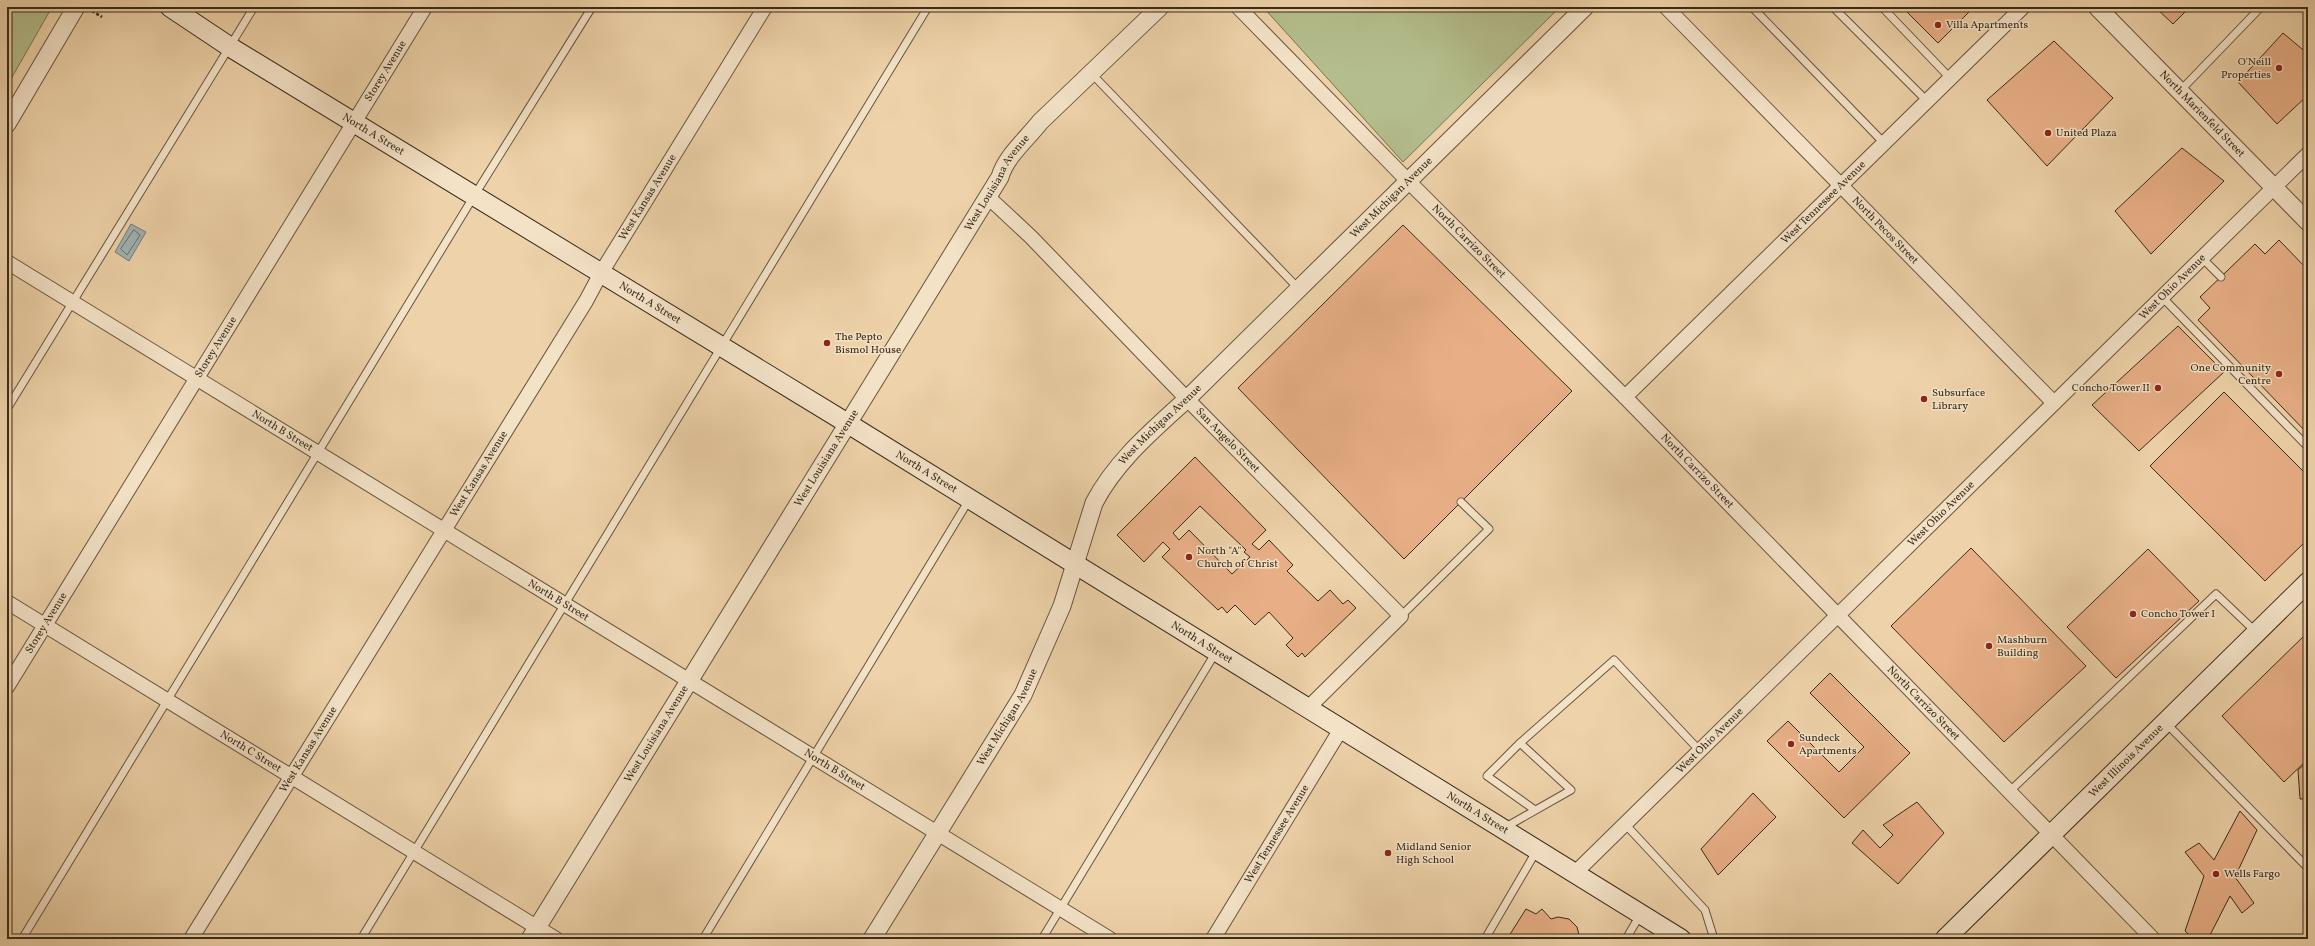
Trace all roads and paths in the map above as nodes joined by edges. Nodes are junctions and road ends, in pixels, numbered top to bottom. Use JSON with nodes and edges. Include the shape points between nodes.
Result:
{"nodes":[{"id":1,"x":76,"y":7,"type":"edge"},
{"id":2,"x":86,"y":7,"type":"edge"},
{"id":3,"x":170,"y":7,"type":"edge"},
{"id":4,"x":254,"y":7,"type":"edge"},
{"id":5,"x":425,"y":7,"type":"edge"},
{"id":6,"x":592,"y":7,"type":"edge"},
{"id":7,"x":765,"y":7,"type":"edge"},
{"id":8,"x":928,"y":7,"type":"edge"},
{"id":9,"x":1160,"y":7,"type":"edge"},
{"id":10,"x":1238,"y":7,"type":"edge"},
{"id":11,"x":1585,"y":7,"type":"edge"},
{"id":12,"x":1666,"y":7,"type":"edge"},
{"id":13,"x":1752,"y":7,"type":"edge"},
{"id":14,"x":1834,"y":7,"type":"edge"},
{"id":15,"x":1882,"y":7,"type":"edge"},
{"id":16,"x":2023,"y":7,"type":"edge"},
{"id":17,"x":2097,"y":7,"type":"edge"},
{"id":18,"x":2262,"y":7,"type":"edge"},
{"id":19,"x":102,"y":17,"type":"dead end"},
{"id":20,"x":230,"y":47,"type":"junction"},
{"id":21,"x":1091,"y":73,"type":"junction"},
{"id":22,"x":1950,"y":78,"type":"junction"},
{"id":23,"x":2180,"y":91,"type":"junction"},
{"id":24,"x":1927,"y":101,"type":"junction"},
{"id":25,"x":354,"y":123,"type":"junction"},
{"id":26,"x":7,"y":124,"type":"edge"},
{"id":27,"x":1884,"y":143,"type":"junction"},
{"id":28,"x":2308,"y":154,"type":"edge"},
{"id":29,"x":1407,"y":180,"type":"junction"},
{"id":30,"x":1841,"y":185,"type":"junction"},
{"id":31,"x":2274,"y":187,"type":"junction"},
{"id":32,"x":474,"y":196,"type":"junction"},
{"id":33,"x":987,"y":196,"type":"junction"},
{"id":34,"x":2308,"y":222,"type":"edge"},
{"id":35,"x":2202,"y":258,"type":"junction"},
{"id":36,"x":7,"y":262,"type":"edge"},
{"id":37,"x":601,"y":273,"type":"junction"},
{"id":38,"x":2221,"y":277,"type":"dead end"},
{"id":39,"x":1298,"y":288,"type":"junction"},
{"id":40,"x":2162,"y":297,"type":"junction"},
{"id":41,"x":73,"y":302,"type":"junction"},
{"id":42,"x":721,"y":346,"type":"junction"},
{"id":43,"x":198,"y":379,"type":"junction"},
{"id":44,"x":1625,"y":397,"type":"junction"},
{"id":45,"x":1186,"y":399,"type":"junction"},
{"id":46,"x":2054,"y":403,"type":"junction"},
{"id":47,"x":7,"y":409,"type":"edge"},
{"id":48,"x":847,"y":423,"type":"junction"},
{"id":49,"x":2308,"y":447,"type":"edge"},
{"id":50,"x":319,"y":454,"type":"junction"},
{"id":51,"x":970,"y":499,"type":"junction"},
{"id":52,"x":1461,"y":502,"type":"dead end"},
{"id":53,"x":443,"y":530,"type":"junction"},
{"id":54,"x":1076,"y":565,"type":"junction"},
{"id":55,"x":2308,"y":582,"type":"edge"},
{"id":56,"x":7,"y":602,"type":"edge"},
{"id":57,"x":564,"y":604,"type":"junction"},
{"id":58,"x":1401,"y":616,"type":"junction"},
{"id":59,"x":1838,"y":617,"type":"junction"},
{"id":60,"x":45,"y":625,"type":"junction"},
{"id":61,"x":2257,"y":632,"type":"junction"},
{"id":62,"x":1217,"y":651,"type":"junction"},
{"id":63,"x":689,"y":680,"type":"junction"},
{"id":64,"x":7,"y":687,"type":"edge"},
{"id":65,"x":167,"y":701,"type":"junction"},
{"id":66,"x":1308,"y":708,"type":"junction"},
{"id":67,"x":2165,"y":722,"type":"junction"},
{"id":68,"x":1341,"y":730,"type":"junction"},
{"id":69,"x":1520,"y":743,"type":"junction"},
{"id":70,"x":1700,"y":751,"type":"junction"},
{"id":71,"x":813,"y":756,"type":"junction"},
{"id":72,"x":291,"y":778,"type":"junction"},
{"id":73,"x":2010,"y":792,"type":"junction"},
{"id":74,"x":1535,"y":810,"type":"junction"},
{"id":75,"x":1625,"y":824,"type":"junction"},
{"id":76,"x":1502,"y":829,"type":"junction"},
{"id":77,"x":938,"y":832,"type":"junction"},
{"id":78,"x":2050,"y":834,"type":"junction"},
{"id":79,"x":1537,"y":850,"type":"junction"},
{"id":80,"x":414,"y":852,"type":"junction"},
{"id":81,"x":2308,"y":868,"type":"edge"},
{"id":82,"x":1574,"y":873,"type":"junction"},
{"id":83,"x":1060,"y":908,"type":"junction"},
{"id":84,"x":1641,"y":914,"type":"junction"},
{"id":85,"x":534,"y":933,"type":"edge"},
{"id":86,"x":22,"y":939,"type":"edge"},
{"id":87,"x":191,"y":939,"type":"edge"},
{"id":88,"x":361,"y":939,"type":"edge"},
{"id":89,"x":556,"y":939,"type":"edge"},
{"id":90,"x":703,"y":939,"type":"edge"},
{"id":91,"x":872,"y":939,"type":"edge"},
{"id":92,"x":1042,"y":939,"type":"edge"},
{"id":93,"x":1110,"y":939,"type":"edge"},
{"id":94,"x":1213,"y":939,"type":"edge"},
{"id":95,"x":1485,"y":939,"type":"edge"},
{"id":96,"x":1626,"y":939,"type":"edge"},
{"id":97,"x":1681,"y":939,"type":"edge"},
{"id":98,"x":1714,"y":939,"type":"edge"},
{"id":99,"x":1945,"y":939,"type":"edge"},
{"id":100,"x":2153,"y":939,"type":"edge"}],
"edges":[{"from":1,"to":26,"type":"street"},
{"from":2,"to":19,"type":"path"},
{"from":3,"to":20,"type":"main road","name":"North A Street"},
{"from":4,"to":20,"type":"lane"},
{"from":5,"to":25,"type":"street","name":"Storey Avenue"},
{"from":6,"to":32,"type":"lane"},
{"from":7,"to":37,"type":"street","name":"West Kansas Avenue"},
{"from":8,"to":42,"type":"lane"},
{"from":9,"to":21,"type":"street","name":"West Louisiana Avenue"},
{"from":10,"to":29,"type":"street","name":"North Carrizo Street"},
{"from":11,"to":29,"type":"street","name":"West Michigan Avenue"},
{"from":12,"to":30,"type":"street","name":"North Pecos Street"},
{"from":13,"to":27,"type":"lane"},
{"from":14,"to":24,"type":"lane"},
{"from":15,"to":22,"type":"lane"},
{"from":16,"to":22,"type":"street","name":"West Tennessee Avenue"},
{"from":17,"to":23,"type":"street","name":"North Marienfeld Street"},
{"from":18,"to":23,"type":"lane"},
{"from":20,"to":25,"type":"main road","name":"North A Street"},
{"from":20,"to":41,"type":"lane"},
{"from":21,"to":33,"type":"street","name":"West Louisiana Avenue","via":[[1023,140]]},
{"from":21,"to":39,"type":"lane"},
{"from":22,"to":24,"type":"street","name":"West Tennessee Avenue"},
{"from":23,"to":31,"type":"street","name":"North Marienfeld Street"},
{"from":24,"to":27,"type":"street","name":"West Tennessee Avenue"},
{"from":25,"to":32,"type":"main road","name":"North A Street"},
{"from":25,"to":43,"type":"street","name":"Storey Avenue"},
{"from":27,"to":30,"type":"street","name":"West Tennessee Avenue"},
{"from":28,"to":31,"type":"street","name":"West Ohio Avenue"},
{"from":29,"to":39,"type":"street","name":"West Michigan Avenue"},
{"from":29,"to":44,"type":"street","name":"North Carrizo Street"},
{"from":30,"to":44,"type":"street","name":"West Tennessee Avenue"},
{"from":30,"to":46,"type":"street","name":"North Pecos Street"},
{"from":31,"to":34,"type":"street","name":"North Marienfeld Street"},
{"from":31,"to":35,"type":"street","name":"West Ohio Avenue"},
{"from":32,"to":37,"type":"main road","name":"North A Street"},
{"from":32,"to":50,"type":"lane"},
{"from":33,"to":45,"type":"street","name":"San Angelo Street","via":[[1031,237]]},
{"from":33,"to":48,"type":"street","name":"West Louisiana Avenue"},
{"from":35,"to":38,"type":"lane"},
{"from":35,"to":40,"type":"street","name":"West Ohio Avenue"},
{"from":36,"to":41,"type":"street","name":"North B Street"},
{"from":37,"to":42,"type":"main road","name":"North A Street"},
{"from":37,"to":53,"type":"street","name":"West Kansas Avenue"},
{"from":39,"to":45,"type":"street","name":"West Michigan Avenue"},
{"from":40,"to":46,"type":"street","name":"West Ohio Avenue"},
{"from":40,"to":49,"type":"lane"},
{"from":41,"to":43,"type":"street","name":"North B Street"},
{"from":41,"to":47,"type":"lane"},
{"from":42,"to":48,"type":"main road","name":"North A Street"},
{"from":42,"to":57,"type":"lane"},
{"from":43,"to":50,"type":"street","name":"North B Street"},
{"from":43,"to":60,"type":"street","name":"Storey Avenue"},
{"from":44,"to":59,"type":"street","name":"North Carrizo Street"},
{"from":45,"to":54,"type":"street","name":"West Michigan Avenue","via":[[1125,457],[1102,488],[1094,503]]},
{"from":45,"to":58,"type":"street","name":"San Angelo Street"},
{"from":46,"to":59,"type":"street","name":"West Ohio Avenue"},
{"from":48,"to":51,"type":"main road","name":"North A Street"},
{"from":48,"to":63,"type":"street","name":"West Louisiana Avenue"},
{"from":50,"to":53,"type":"street","name":"North B Street"},
{"from":50,"to":65,"type":"lane"},
{"from":51,"to":54,"type":"main road","name":"North A Street"},
{"from":51,"to":71,"type":"lane"},
{"from":52,"to":58,"type":"lane","via":[[1489,529]]},
{"from":53,"to":57,"type":"street","name":"North B Street"},
{"from":53,"to":72,"type":"street","name":"West Kansas Avenue"},
{"from":54,"to":62,"type":"main road","name":"North A Street"},
{"from":54,"to":77,"type":"street","name":"West Michigan Avenue","via":[[1062,606],[1023,695]]},
{"from":55,"to":61,"type":"main road","name":"West Illinois Avenue"},
{"from":56,"to":60,"type":"street","name":"North C Street"},
{"from":57,"to":63,"type":"street","name":"North B Street"},
{"from":57,"to":80,"type":"lane"},
{"from":58,"to":66,"type":"street"},
{"from":59,"to":70,"type":"street","name":"West Ohio Avenue"},
{"from":59,"to":73,"type":"street","name":"North Carrizo Street"},
{"from":60,"to":64,"type":"street","name":"Storey Avenue"},
{"from":60,"to":65,"type":"street","name":"North C Street"},
{"from":61,"to":67,"type":"main road","name":"West Illinois Avenue"},
{"from":61,"to":73,"type":"lane","via":[[2216,594]]},
{"from":62,"to":66,"type":"main road","name":"North A Street"},
{"from":62,"to":83,"type":"lane"},
{"from":63,"to":71,"type":"street","name":"North B Street"},
{"from":63,"to":85,"type":"street","name":"West Louisiana Avenue"},
{"from":65,"to":72,"type":"street","name":"North C Street"},
{"from":65,"to":86,"type":"lane"},
{"from":66,"to":68,"type":"main road","name":"North A Street"},
{"from":67,"to":78,"type":"main road","name":"West Illinois Avenue"},
{"from":67,"to":81,"type":"lane"},
{"from":68,"to":76,"type":"main road","name":"North A Street"},
{"from":68,"to":94,"type":"street","name":"West Tennessee Avenue"},
{"from":69,"to":70,"type":"lane","via":[[1614,660]]},
{"from":69,"to":74,"type":"lane","via":[[1486,776]]},
{"from":69,"to":74,"type":"lane","via":[[1571,790]]},
{"from":70,"to":75,"type":"street","name":"West Ohio Avenue"},
{"from":71,"to":77,"type":"street","name":"North B Street"},
{"from":71,"to":90,"type":"lane"},
{"from":72,"to":80,"type":"street","name":"North C Street"},
{"from":72,"to":87,"type":"street","name":"West Kansas Avenue"},
{"from":73,"to":78,"type":"street","name":"North Carrizo Street"},
{"from":74,"to":76,"type":"lane"},
{"from":75,"to":82,"type":"street","name":"West Ohio Avenue"},
{"from":75,"to":98,"type":"lane","via":[[1705,910]]},
{"from":76,"to":79,"type":"main road","name":"North A Street"},
{"from":77,"to":83,"type":"street","name":"North B Street"},
{"from":77,"to":91,"type":"street","name":"West Michigan Avenue"},
{"from":78,"to":99,"type":"main road","name":"West Illinois Avenue"},
{"from":78,"to":100,"type":"street","name":"North Carrizo Street"},
{"from":79,"to":82,"type":"main road","name":"North A Street"},
{"from":79,"to":95,"type":"lane"},
{"from":80,"to":85,"type":"street","name":"North C Street"},
{"from":80,"to":88,"type":"lane"},
{"from":82,"to":84,"type":"main road","name":"North A Street"},
{"from":83,"to":92,"type":"lane"},
{"from":83,"to":93,"type":"street","name":"North B Street"},
{"from":84,"to":96,"type":"lane"},
{"from":84,"to":97,"type":"main road","name":"North A Street"},
{"from":85,"to":89,"type":"street","name":"North C Street"}]}
